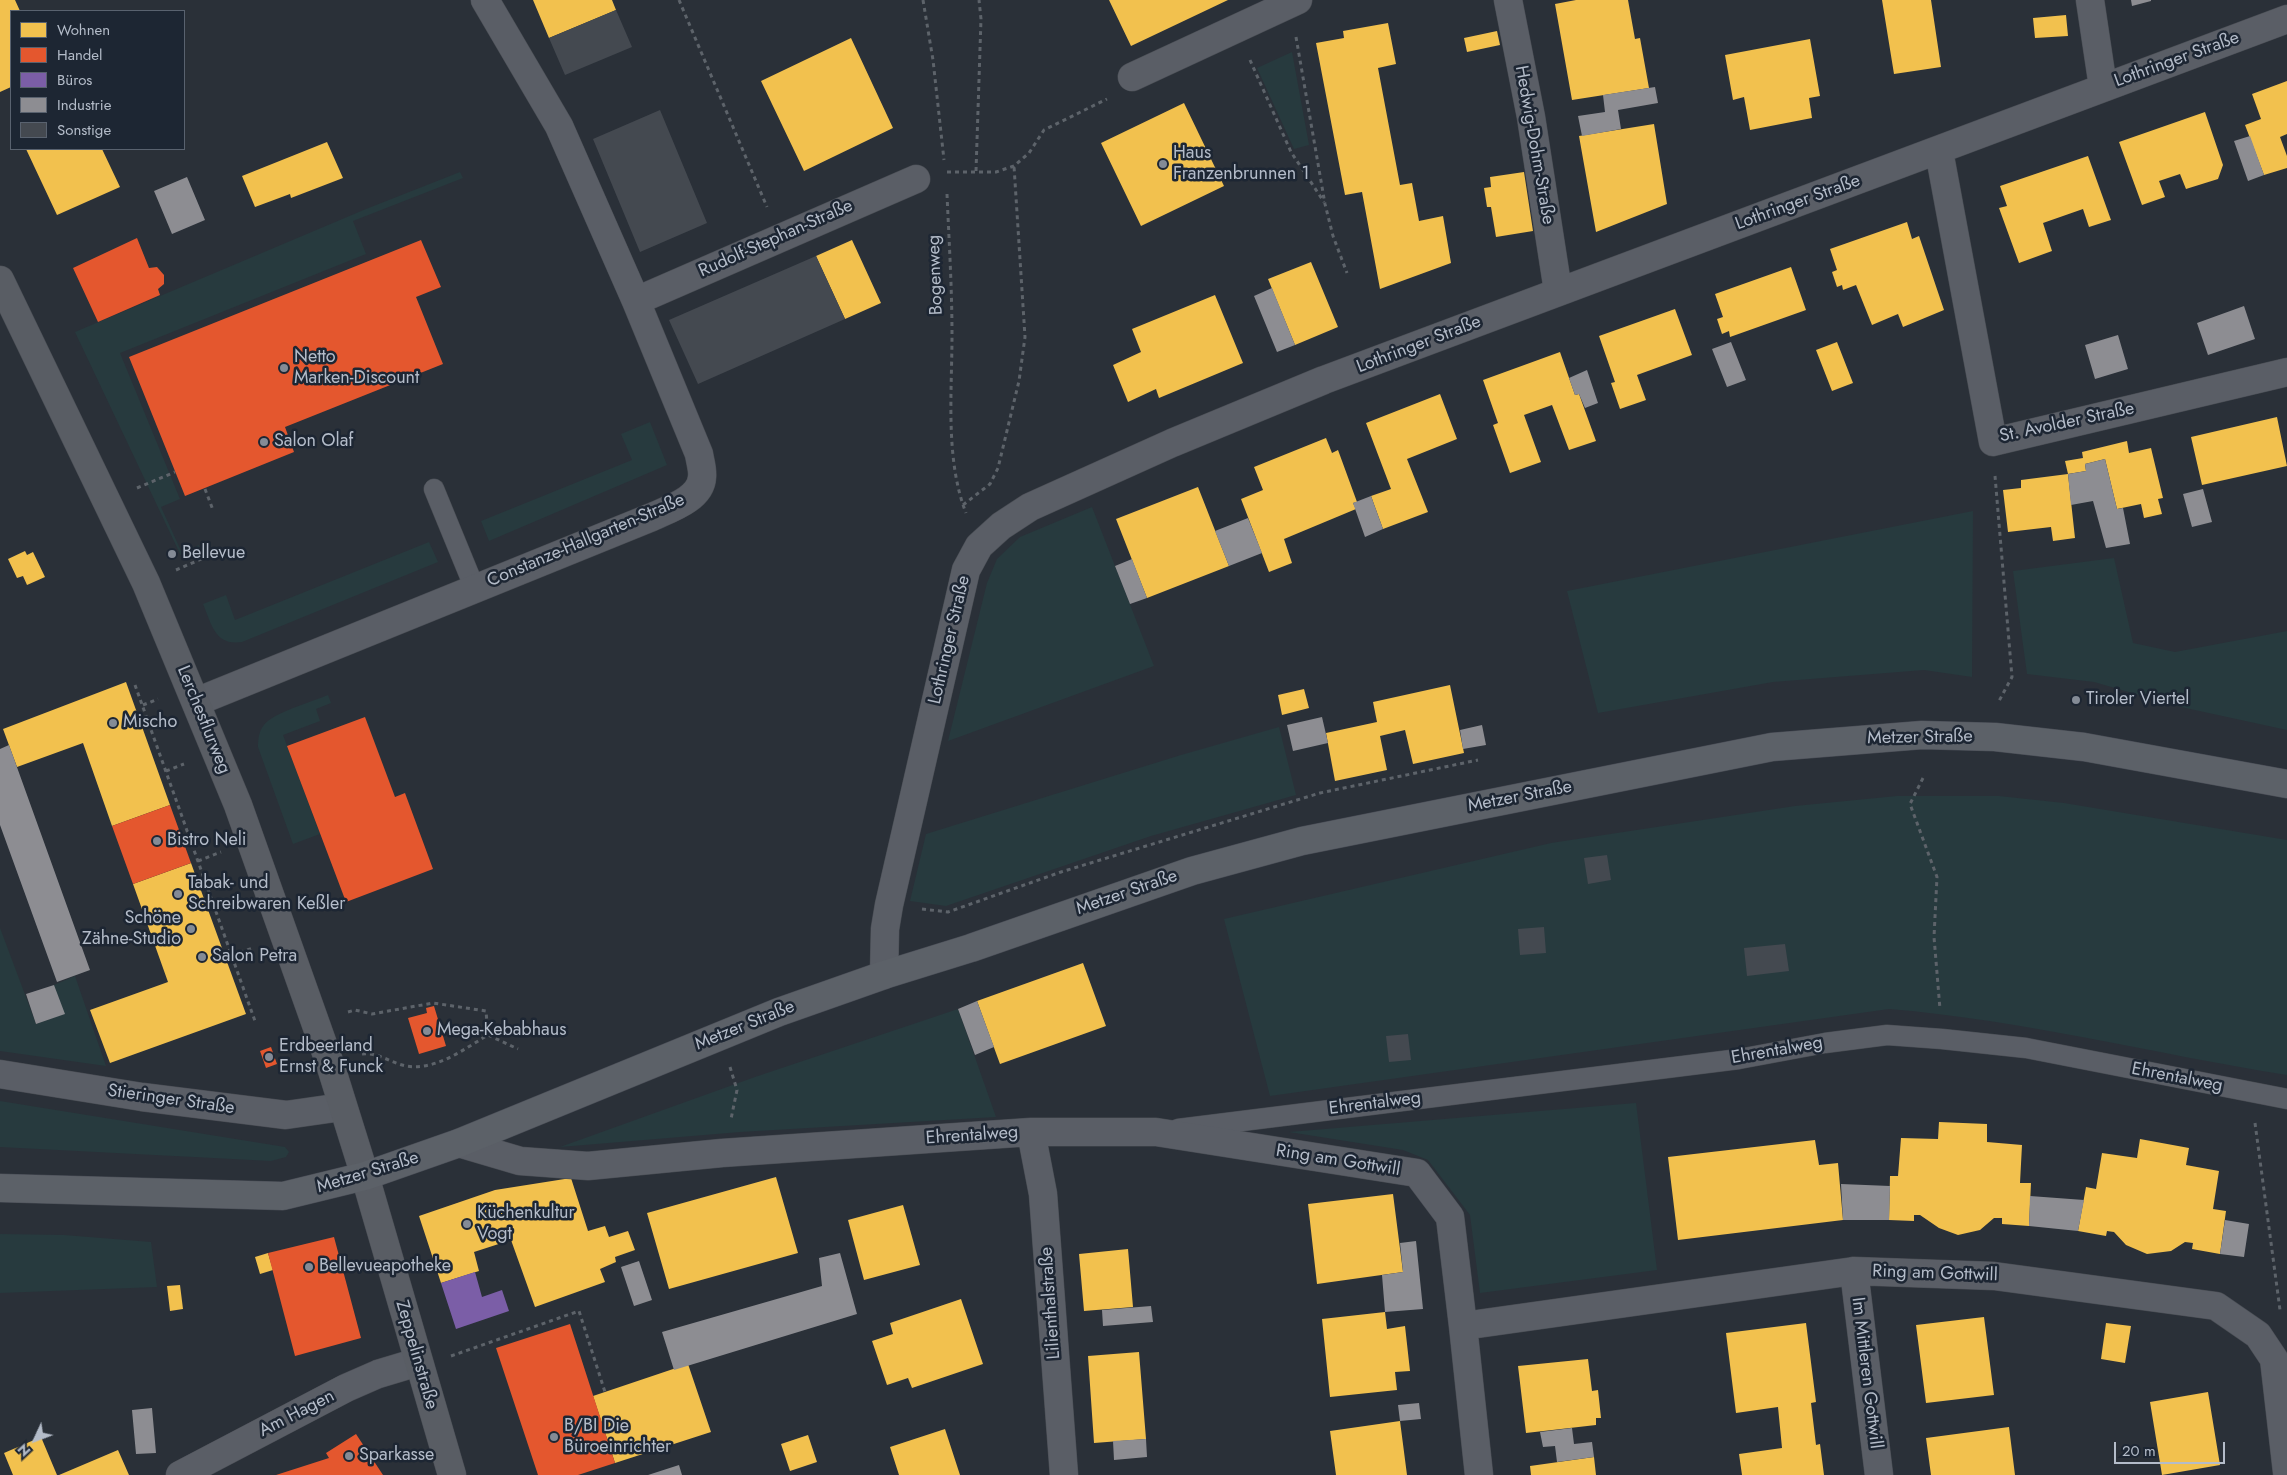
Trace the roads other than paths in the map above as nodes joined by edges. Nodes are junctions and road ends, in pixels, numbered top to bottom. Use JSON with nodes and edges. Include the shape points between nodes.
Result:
{"nodes":[{"id":1,"x":485,"y":0,"type":"edge"},
{"id":2,"x":1508,"y":0,"type":"edge"},
{"id":3,"x":2090,"y":0,"type":"edge"},
{"id":4,"x":1293,"y":2,"type":"edge"},
{"id":5,"x":2287,"y":19,"type":"edge"},
{"id":6,"x":1132,"y":78,"type":"road end"},
{"id":7,"x":2103,"y":87,"type":"junction"},
{"id":8,"x":1939,"y":151,"type":"junction"},
{"id":9,"x":916,"y":179,"type":"dead end"},
{"id":10,"x":0,"y":280,"type":"edge"},
{"id":11,"x":1558,"y":292,"type":"junction"},
{"id":12,"x":636,"y":301,"type":"junction"},
{"id":13,"x":2287,"y":372,"type":"edge"},
{"id":14,"x":434,"y":489,"type":"dead end"},
{"id":15,"x":476,"y":589,"type":"junction"},
{"id":16,"x":196,"y":702,"type":"junction"},
{"id":17,"x":2287,"y":784,"type":"edge"},
{"id":18,"x":884,"y":975,"type":"junction"},
{"id":19,"x":0,"y":1074,"type":"edge"},
{"id":20,"x":2287,"y":1099,"type":"edge"},
{"id":21,"x":342,"y":1107,"type":"junction"},
{"id":22,"x":1031,"y":1132,"type":"junction"},
{"id":23,"x":1156,"y":1132,"type":"junction"},
{"id":24,"x":460,"y":1143,"type":"junction"},
{"id":25,"x":365,"y":1176,"type":"junction"},
{"id":26,"x":0,"y":1188,"type":"edge"},
{"id":27,"x":1854,"y":1271,"type":"junction"},
{"id":28,"x":1462,"y":1326,"type":"junction"},
{"id":29,"x":419,"y":1364,"type":"junction"},
{"id":30,"x":2287,"y":1472,"type":"edge"},
{"id":31,"x":180,"y":1475,"type":"edge"},
{"id":32,"x":452,"y":1475,"type":"edge"},
{"id":33,"x":1064,"y":1475,"type":"edge"},
{"id":34,"x":1479,"y":1475,"type":"edge"},
{"id":35,"x":1879,"y":1475,"type":"edge"}],
"edges":[{"from":1,"to":12,"type":"street","name":"Constanze-Hallgarten-Straße","via":[[559,126]]},
{"from":2,"to":11,"type":"street","name":"Hedwig-Dohm-Straße","via":[[1531,117]]},
{"from":3,"to":7,"type":"street"},
{"from":4,"to":6,"type":"street"},
{"from":5,"to":7,"type":"street","name":"Lothringer Straße"},
{"from":7,"to":8,"type":"street","name":"Lothringer Straße"},
{"from":8,"to":11,"type":"street","name":"Lothringer Straße"},
{"from":8,"to":13,"type":"street","name":"St. Avolder Straße","via":[[1993,442]]},
{"from":9,"to":12,"type":"street","name":"Rudolf-Stephan-Straße"},
{"from":10,"to":16,"type":"street","name":"Lerchesflurweg","via":[[146,583]]},
{"from":11,"to":18,"type":"street","name":"Lothringer Straße","via":[[1324,380],[1172,443],[1030,507],[1001,526],[979,546],[966,570],[899,860],[885,930]]},
{"from":12,"to":15,"type":"street","name":"Constanze-Hallgarten-Straße","via":[[700,454],[702,479],[694,494],[679,504]]},
{"from":14,"to":15,"type":"lane"},
{"from":15,"to":16,"type":"street","name":"Constanze-Hallgarten-Straße"},
{"from":16,"to":21,"type":"street","name":"Lerchesflurweg","via":[[251,841],[330,1064]]},
{"from":17,"to":18,"type":"main road","name":"Metzer Straße","via":[[2084,747],[1995,737],[1922,735],[1772,747],[1411,818],[1248,854]]},
{"from":18,"to":24,"type":"main road","name":"Metzer Straße","via":[[779,1012]]},
{"from":19,"to":21,"type":"street","name":"Stieringer Straße","via":[[142,1097],[286,1115]]},
{"from":20,"to":23,"type":"lane","name":"Ehrentalweg","via":[[2026,1048],[1887,1035],[1739,1059]]},
{"from":21,"to":25,"type":"street","name":"Lerchesflurweg"},
{"from":22,"to":23,"type":"street","name":"Ehrentalweg"},
{"from":22,"to":24,"type":"street","name":"Ehrentalweg","via":[[588,1166],[520,1161]]},
{"from":22,"to":33,"type":"street","name":"Lilienthalstraße","via":[[1043,1194]]},
{"from":23,"to":28,"type":"street","name":"Ring am Gottwill","via":[[1417,1173],[1450,1216]]},
{"from":24,"to":25,"type":"main road","name":"Metzer Straße"},
{"from":25,"to":26,"type":"main road","name":"Metzer Straße","via":[[283,1196]]},
{"from":25,"to":29,"type":"street","name":"Zeppelinstraße"},
{"from":27,"to":28,"type":"street","name":"Ring am Gottwill"},
{"from":27,"to":30,"type":"street","name":"Ring am Gottwill","via":[[1994,1276],[2216,1306],[2258,1335],[2274,1358]]},
{"from":27,"to":35,"type":"street","name":"Im Mittleren Gottwill"},
{"from":28,"to":34,"type":"street","name":"Ring am Gottwill"},
{"from":29,"to":31,"type":"street","name":"Am Hagen","via":[[378,1374],[346,1388]]},
{"from":29,"to":32,"type":"street","name":"Zeppelinstraße"}]}
